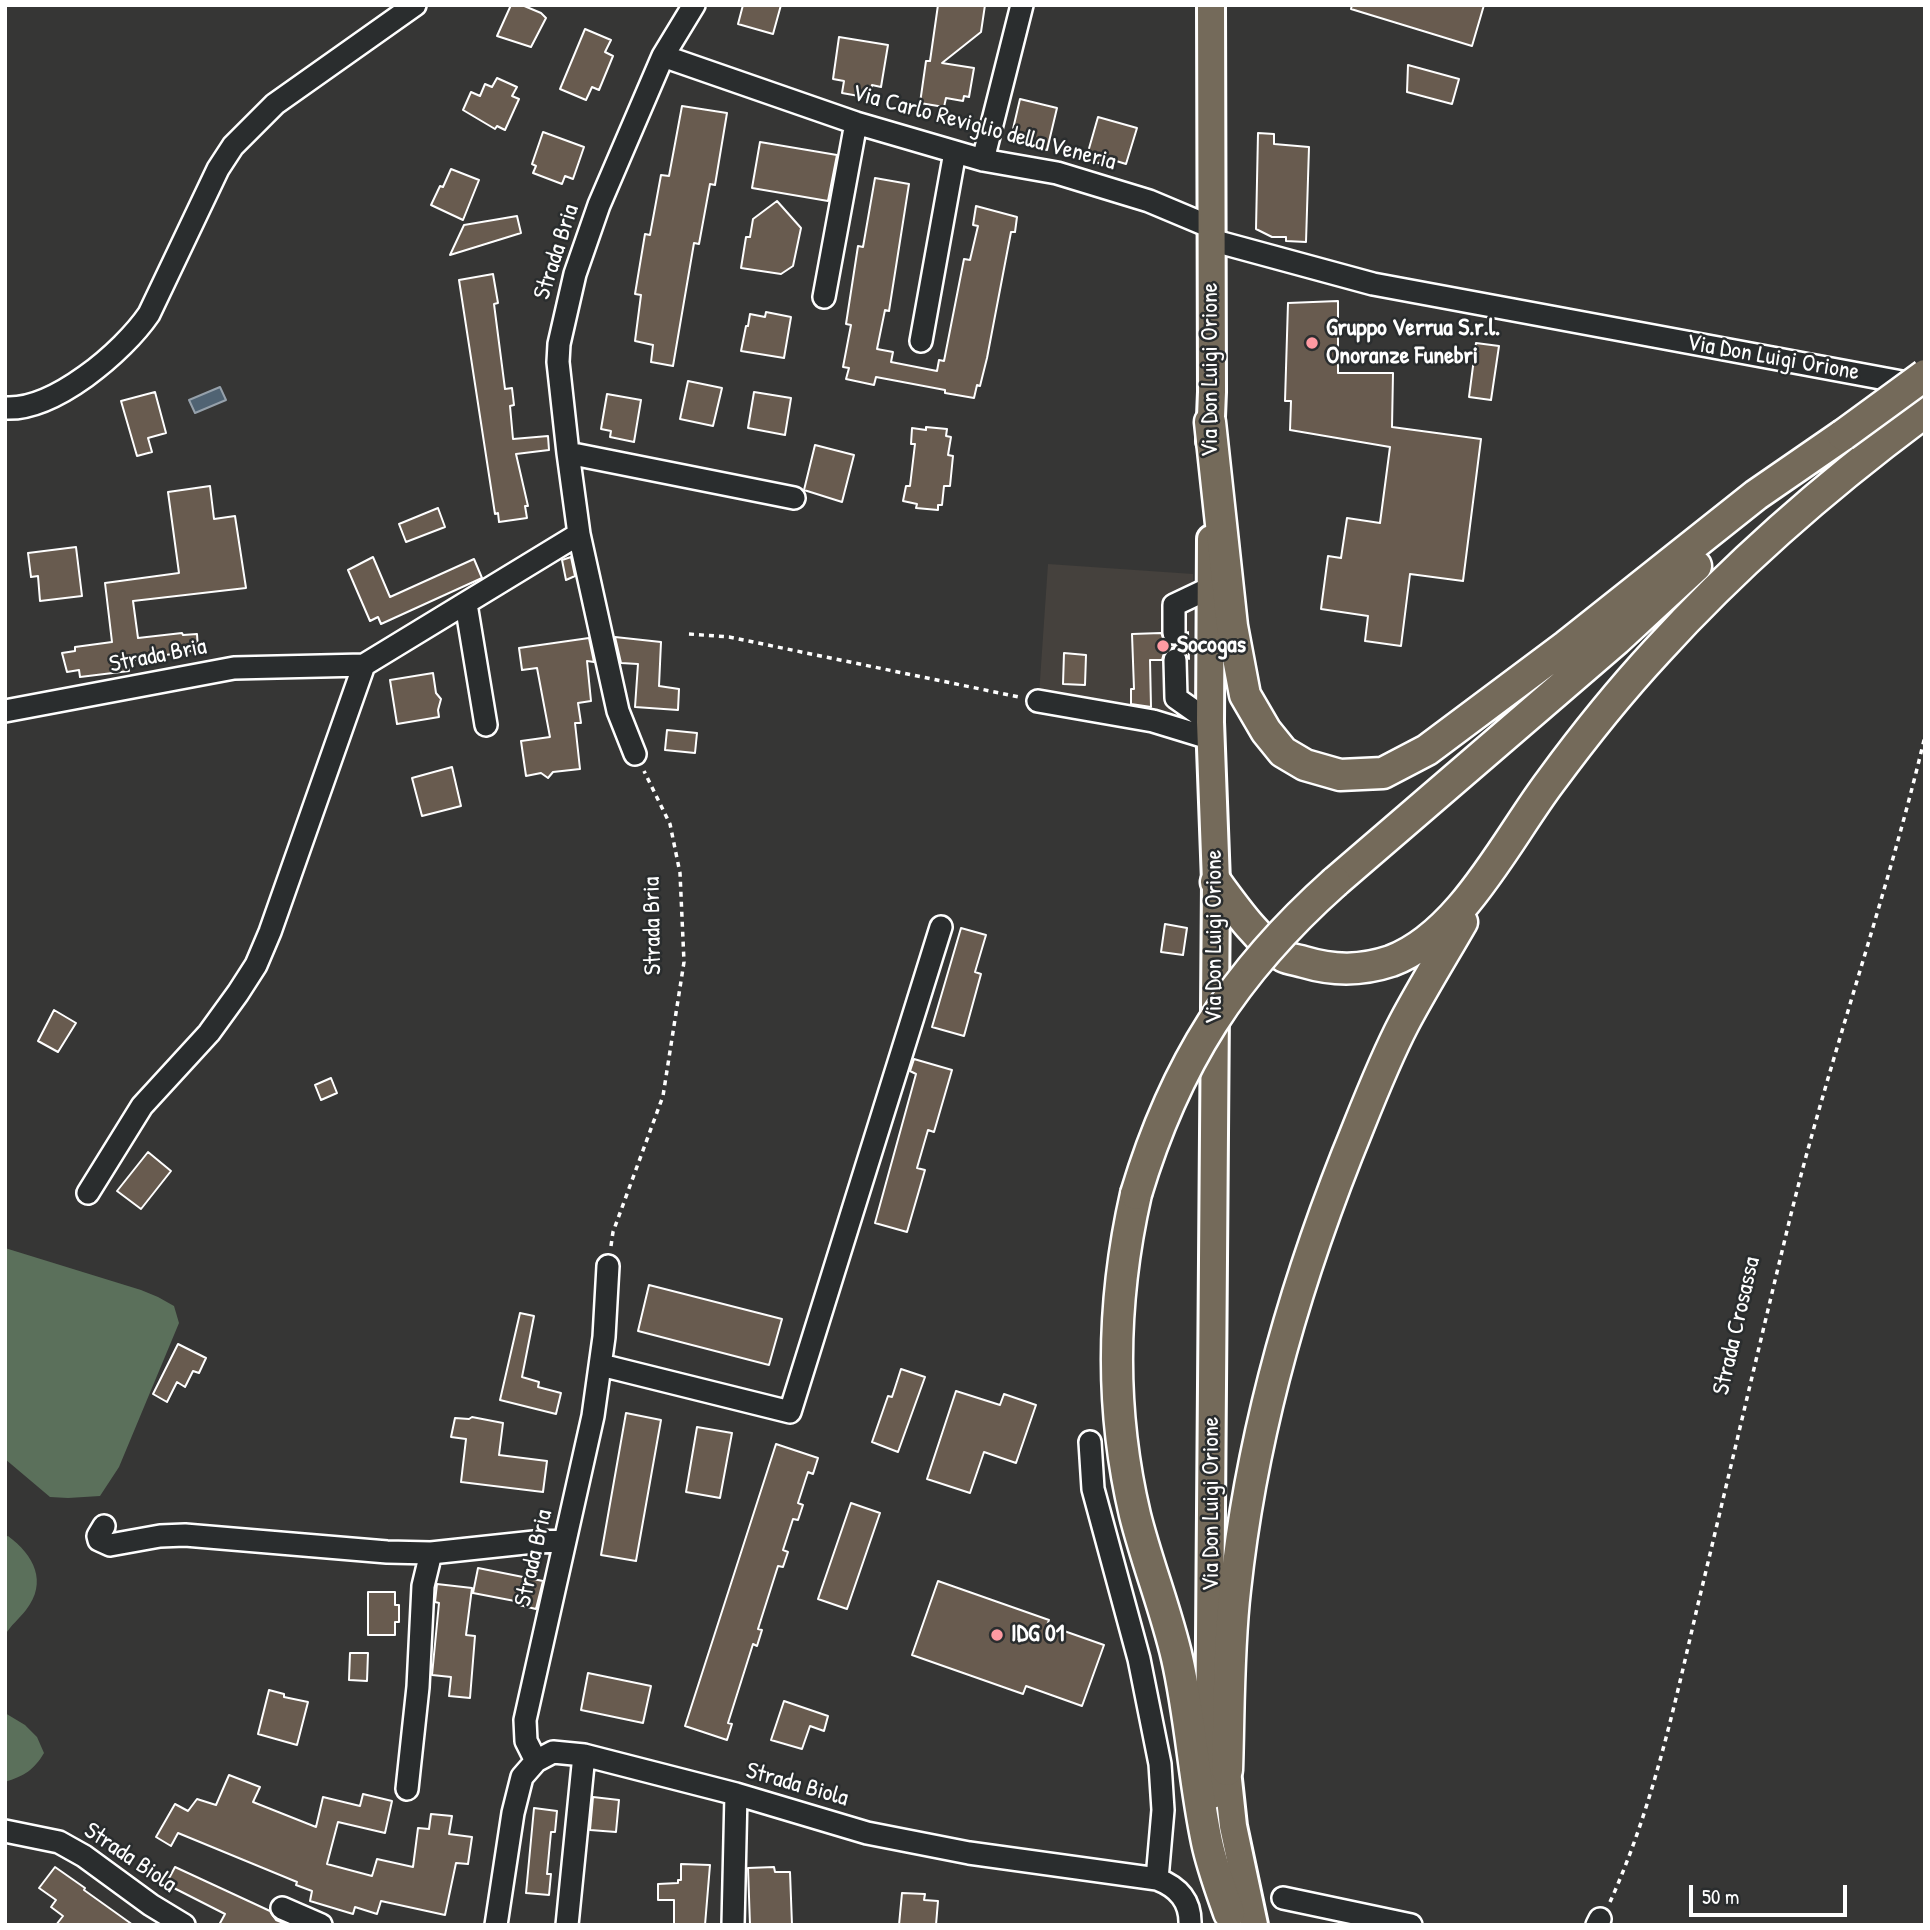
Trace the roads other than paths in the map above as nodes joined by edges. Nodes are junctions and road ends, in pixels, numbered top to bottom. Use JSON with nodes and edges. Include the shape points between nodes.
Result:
{"nodes":[{"id":1,"x":415,"y":5,"type":"edge"},
{"id":2,"x":694,"y":5,"type":"edge"},
{"id":3,"x":1022,"y":5,"type":"edge"},
{"id":4,"x":1211,"y":5,"type":"edge"},
{"id":5,"x":663,"y":56,"type":"junction"},
{"id":6,"x":856,"y":123,"type":"junction"},
{"id":7,"x":955,"y":152,"type":"junction"},
{"id":8,"x":983,"y":160,"type":"junction"},
{"id":9,"x":1211,"y":233,"type":"junction"},
{"id":10,"x":824,"y":297,"type":"dead end"},
{"id":11,"x":921,"y":341,"type":"dead end"},
{"id":12,"x":1925,"y":375,"type":"edge"},
{"id":13,"x":1925,"y":386,"type":"edge"},
{"id":14,"x":5,"y":408,"type":"edge"},
{"id":15,"x":1925,"y":412,"type":"edge"},
{"id":16,"x":1210,"y":422,"type":"junction"},
{"id":17,"x":568,"y":453,"type":"junction"},
{"id":18,"x":794,"y":498,"type":"dead end"},
{"id":19,"x":1760,"y":499,"type":"junction"},
{"id":20,"x":579,"y":534,"type":"junction"},
{"id":21,"x":1212,"y":587,"type":"junction"},
{"id":22,"x":466,"y":604,"type":"junction"},
{"id":23,"x":1174,"y":633,"type":"dead end"},
{"id":24,"x":1175,"y":660,"type":"dead end"},
{"id":25,"x":364,"y":666,"type":"junction"},
{"id":26,"x":1038,"y":701,"type":"road end"},
{"id":27,"x":5,"y":711,"type":"edge"},
{"id":28,"x":486,"y":724,"type":"dead end"},
{"id":29,"x":1211,"y":730,"type":"junction"},
{"id":30,"x":635,"y":754,"type":"road end"},
{"id":31,"x":1504,"y":848,"type":"junction"},
{"id":32,"x":1216,"y":882,"type":"junction"},
{"id":33,"x":941,"y":927,"type":"dead end"},
{"id":34,"x":88,"y":1193,"type":"dead end"},
{"id":35,"x":608,"y":1266,"type":"road end"},
{"id":36,"x":601,"y":1364,"type":"junction"},
{"id":37,"x":1090,"y":1442,"type":"dead end"},
{"id":38,"x":104,"y":1526,"type":"dead end"},
{"id":39,"x":565,"y":1541,"type":"junction"},
{"id":40,"x":431,"y":1553,"type":"junction"},
{"id":41,"x":1211,"y":1635,"type":"junction"},
{"id":42,"x":584,"y":1755,"type":"junction"},
{"id":43,"x":536,"y":1761,"type":"junction"},
{"id":44,"x":1227,"y":1770,"type":"junction"},
{"id":45,"x":407,"y":1788,"type":"dead end"},
{"id":46,"x":736,"y":1794,"type":"junction"},
{"id":47,"x":5,"y":1831,"type":"edge"},
{"id":48,"x":1157,"y":1879,"type":"junction"},
{"id":49,"x":1283,"y":1898,"type":"dead end"},
{"id":50,"x":282,"y":1908,"type":"dead end"},
{"id":51,"x":1238,"y":1921,"type":"edge"},
{"id":52,"x":184,"y":1925,"type":"edge"},
{"id":53,"x":321,"y":1925,"type":"edge"},
{"id":54,"x":496,"y":1925,"type":"edge"},
{"id":55,"x":567,"y":1925,"type":"edge"},
{"id":56,"x":733,"y":1925,"type":"edge"},
{"id":57,"x":1190,"y":1925,"type":"edge"},
{"id":58,"x":1411,"y":1925,"type":"edge"}],
"edges":[{"from":1,"to":14,"type":"street","via":[[275,104],[233,146],[149,314],[126,343],[86,376],[49,398],[24,408]]},
{"from":2,"to":5,"type":"street","name":"Strada Bria"},
{"from":3,"to":8,"type":"street"},
{"from":4,"to":9,"type":"main road","name":"Via Don Luigi Orione"},
{"from":5,"to":6,"type":"street","name":"Via Carlo Reviglio della Veneria"},
{"from":5,"to":17,"type":"street","name":"Strada Bria","via":[[599,205],[563,321],[558,362]]},
{"from":6,"to":7,"type":"street","name":"Via Carlo Reviglio della Veneria"},
{"from":6,"to":10,"type":"street"},
{"from":7,"to":8,"type":"street","name":"Via Carlo Reviglio della Veneria"},
{"from":7,"to":11,"type":"street"},
{"from":8,"to":9,"type":"street","name":"Via Carlo Reviglio della Veneria","via":[[1057,173],[1149,201]]},
{"from":9,"to":13,"type":"street","name":"Via Don Luigi Orione","via":[[1373,284]]},
{"from":9,"to":16,"type":"main road","name":"Via Don Luigi Orione"},
{"from":12,"to":19,"type":"highway","bridge":true},
{"from":15,"to":31,"type":"highway","via":[[1773,535],[1698,608],[1628,684]]},
{"from":16,"to":19,"type":"highway","via":[[1232,626],[1245,695],[1283,752],[1305,765],[1340,775],[1383,773],[1427,750]]},
{"from":16,"to":21,"type":"main road","name":"Via Don Luigi Orione"},
{"from":17,"to":18,"type":"street"},
{"from":17,"to":20,"type":"street","name":"Strada Bria"},
{"from":19,"to":51,"type":"highway","bridge":true,"via":[[1616,640],[1335,882],[1263,953],[1203,1035],[1153,1142],[1136,1194],[1122,1272],[1116,1338],[1124,1459],[1135,1516],[1177,1658],[1207,1844]]},
{"from":20,"to":22,"type":"street"},
{"from":20,"to":30,"type":"street","name":"Strada Bria","via":[[618,712]]},
{"from":21,"to":23,"type":"street","via":[[1174,606]]},
{"from":21,"to":29,"type":"main road","name":"Via Don Luigi Orione"},
{"from":22,"to":25,"type":"street"},
{"from":22,"to":28,"type":"street"},
{"from":24,"to":29,"type":"street","via":[[1175,698]]},
{"from":25,"to":27,"type":"street","name":"Strada Bria","via":[[234,668]]},
{"from":25,"to":34,"type":"street","via":[[256,965],[209,1033],[142,1106]]},
{"from":26,"to":29,"type":"street"},
{"from":29,"to":32,"type":"main road","name":"Via Don Luigi Orione"},
{"from":31,"to":32,"type":"highway","via":[[1469,897],[1424,945],[1359,970],[1324,968],[1284,956],[1246,923]]},
{"from":31,"to":44,"type":"highway","via":[[1403,1025],[1356,1133],[1296,1295],[1270,1391],[1237,1577]]},
{"from":32,"to":41,"type":"main road","name":"Via Don Luigi Orione"},
{"from":33,"to":36,"type":"street","via":[[790,1412]]},
{"from":35,"to":36,"type":"street","name":"Strada Bria"},
{"from":36,"to":39,"type":"street","name":"Strada Bria"},
{"from":37,"to":48,"type":"street","via":[[1093,1489],[1139,1659],[1160,1764],[1163,1810]]},
{"from":38,"to":40,"type":"street","via":[[99,1540],[110,1545],[185,1535]]},
{"from":39,"to":40,"type":"street"},
{"from":39,"to":43,"type":"street","name":"Strada Bria","via":[[525,1720],[526,1741]]},
{"from":40,"to":45,"type":"street","via":[[423,1586]]},
{"from":41,"to":44,"type":"main road","name":"Via Don Luigi Orione"},
{"from":41,"to":51,"type":"main road","name":"Via Don Luigi Orione","via":[[1209,1761],[1215,1840]]},
{"from":42,"to":43,"type":"street","name":"Strada Biola","via":[[553,1752]]},
{"from":42,"to":46,"type":"street","name":"Strada Biola"},
{"from":42,"to":55,"type":"street"},
{"from":43,"to":54,"type":"street","via":[[522,1777],[513,1812]]},
{"from":44,"to":51,"type":"main road","name":"Via Don Luigi Orione"},
{"from":46,"to":48,"type":"street","name":"Strada Biola","via":[[867,1833],[969,1853]]},
{"from":46,"to":56,"type":"street"},
{"from":47,"to":52,"type":"street","name":"Strada Biola","via":[[59,1842]]},
{"from":48,"to":57,"type":"street","name":"Strada Biola","via":[[1180,1892],[1187,1903]]},
{"from":49,"to":58,"type":"street"},
{"from":50,"to":53,"type":"street"}]}
